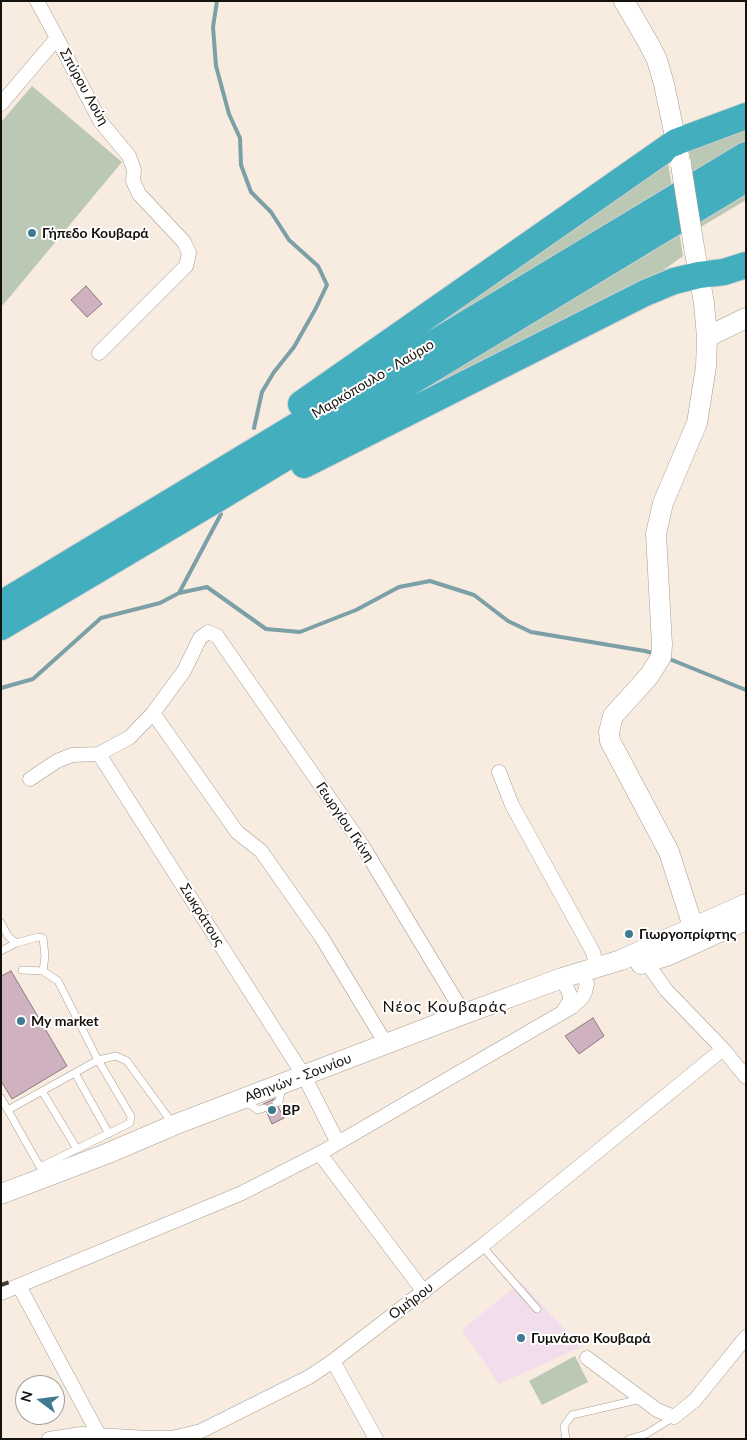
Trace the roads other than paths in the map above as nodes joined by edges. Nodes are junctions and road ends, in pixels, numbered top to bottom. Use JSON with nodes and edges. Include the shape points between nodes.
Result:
{"nodes":[{"id":1,"x":36,"y":1,"type":"edge"},
{"id":2,"x":624,"y":1,"type":"edge"},
{"id":3,"x":58,"y":38,"type":"junction"},
{"id":4,"x":1,"y":104,"type":"edge"},
{"id":5,"x":746,"y":116,"type":"edge"},
{"id":6,"x":678,"y":154,"type":"junction"},
{"id":7,"x":746,"y":154,"type":"edge"},
{"id":8,"x":746,"y":179,"type":"edge"},
{"id":9,"x":746,"y":265,"type":"edge"},
{"id":10,"x":699,"y":275,"type":"junction"},
{"id":11,"x":746,"y":318,"type":"edge"},
{"id":12,"x":707,"y":337,"type":"junction"},
{"id":13,"x":99,"y":354,"type":"dead end"},
{"id":14,"x":222,"y":496,"type":"junction"},
{"id":15,"x":165,"y":505,"type":"junction"},
{"id":16,"x":1,"y":604,"type":"edge"},
{"id":17,"x":1,"y":627,"type":"edge"},
{"id":18,"x":153,"y":713,"type":"junction"},
{"id":19,"x":100,"y":754,"type":"junction"},
{"id":20,"x":499,"y":772,"type":"dead end"},
{"id":21,"x":30,"y":778,"type":"dead end"},
{"id":22,"x":746,"y":904,"type":"edge"},
{"id":23,"x":746,"y":920,"type":"edge"},
{"id":24,"x":1,"y":923,"type":"edge"},
{"id":25,"x":695,"y":935,"type":"junction"},
{"id":26,"x":16,"y":943,"type":"junction"},
{"id":27,"x":1,"y":951,"type":"edge"},
{"id":28,"x":647,"y":956,"type":"junction"},
{"id":29,"x":22,"y":970,"type":"dead end"},
{"id":30,"x":44,"y":970,"type":"junction"},
{"id":31,"x":589,"y":970,"type":"junction"},
{"id":32,"x":562,"y":978,"type":"junction"},
{"id":33,"x":564,"y":1010,"type":"junction"},
{"id":34,"x":464,"y":1014,"type":"junction"},
{"id":35,"x":386,"y":1044,"type":"junction"},
{"id":36,"x":723,"y":1049,"type":"junction"},
{"id":37,"x":98,"y":1060,"type":"junction"},
{"id":38,"x":75,"y":1073,"type":"junction"},
{"id":39,"x":304,"y":1076,"type":"junction"},
{"id":40,"x":746,"y":1077,"type":"edge"},
{"id":41,"x":283,"y":1084,"type":"junction"},
{"id":42,"x":42,"y":1091,"type":"junction"},
{"id":43,"x":1,"y":1098,"type":"edge"},
{"id":44,"x":242,"y":1100,"type":"junction"},
{"id":45,"x":276,"y":1103,"type":"dead end"},
{"id":46,"x":264,"y":1108,"type":"dead end"},
{"id":47,"x":8,"y":1110,"type":"junction"},
{"id":48,"x":174,"y":1125,"type":"junction"},
{"id":49,"x":109,"y":1134,"type":"junction"},
{"id":50,"x":338,"y":1143,"type":"junction"},
{"id":51,"x":100,"y":1148,"type":"junction"},
{"id":52,"x":77,"y":1149,"type":"junction"},
{"id":53,"x":320,"y":1154,"type":"junction"},
{"id":54,"x":68,"y":1161,"type":"junction"},
{"id":55,"x":1,"y":1194,"type":"edge"},
{"id":56,"x":482,"y":1246,"type":"junction"},
{"id":57,"x":19,"y":1286,"type":"junction"},
{"id":58,"x":424,"y":1292,"type":"junction"},
{"id":59,"x":1,"y":1293,"type":"edge"},
{"id":60,"x":537,"y":1309,"type":"dead end"},
{"id":61,"x":746,"y":1337,"type":"edge"},
{"id":62,"x":587,"y":1358,"type":"dead end"},
{"id":63,"x":333,"y":1361,"type":"junction"},
{"id":64,"x":642,"y":1399,"type":"junction"},
{"id":65,"x":674,"y":1417,"type":"junction"},
{"id":66,"x":99,"y":1435,"type":"junction"},
{"id":67,"x":49,"y":1439,"type":"edge"},
{"id":68,"x":376,"y":1439,"type":"edge"},
{"id":69,"x":566,"y":1439,"type":"edge"},
{"id":70,"x":629,"y":1439,"type":"edge"}],
"edges":[{"from":1,"to":3,"type":"street","name":"Σπύρου Λούη"},
{"from":2,"to":6,"type":"main road","via":[[657,60]]},
{"from":3,"to":4,"type":"street"},
{"from":3,"to":13,"type":"street","name":"Σπύρου Λούη","via":[[100,121],[129,156],[139,194],[184,242],[189,253],[186,266]]},
{"from":5,"to":6,"type":"highway"},
{"from":6,"to":10,"type":"main road","bridge":true},
{"from":6,"to":15,"type":"highway","via":[[181,486]]},
{"from":7,"to":15,"type":"highway","name":"Μαρκόπουλο - Λαύριο"},
{"from":8,"to":14,"type":"highway","name":"Μαρκόπουλο - Λαύριο"},
{"from":9,"to":10,"type":"highway"},
{"from":10,"to":12,"type":"main road"},
{"from":10,"to":14,"type":"highway","via":[[674,280],[645,293],[274,480]]},
{"from":11,"to":12,"type":"main road"},
{"from":12,"to":25,"type":"main road","via":[[697,423],[663,503],[656,534],[661,657],[610,724],[610,741],[669,852]]},
{"from":14,"to":17,"type":"highway","name":"Μαρκόπουλο - Λαύριο"},
{"from":15,"to":16,"type":"highway","name":"Μαρκόπουλο - Λαύριο"},
{"from":18,"to":19,"type":"street","via":[[130,737]]},
{"from":18,"to":34,"type":"street","name":"Γεωργίου Γκίνη","via":[[184,671],[200,638],[208,632],[217,636],[362,845]]},
{"from":18,"to":35,"type":"street","via":[[237,832],[260,851],[322,938]]},
{"from":19,"to":21,"type":"street","via":[[72,755]]},
{"from":19,"to":39,"type":"street","name":"Σωκράτους"},
{"from":20,"to":31,"type":"street","via":[[512,805],[593,952]]},
{"from":22,"to":25,"type":"main road","name":"Αθηνών - Σουνίου"},
{"from":23,"to":25,"type":"main road","name":"Αθηνών - Σουνίου"},
{"from":24,"to":26,"type":"lane"},
{"from":25,"to":28,"type":"main road","name":"Αθηνών - Σουνίου"},
{"from":26,"to":27,"type":"lane"},
{"from":26,"to":30,"type":"lane","via":[[43,938]]},
{"from":28,"to":31,"type":"main road","name":"Αθηνών - Σουνίου","via":[[627,967]]},
{"from":28,"to":36,"type":"street","via":[[666,990]]},
{"from":29,"to":30,"type":"lane"},
{"from":30,"to":37,"type":"lane","via":[[58,981]]},
{"from":31,"to":32,"type":"main road","name":"Αθηνών - Σουνίου"},
{"from":31,"to":33,"type":"street","via":[[585,992],[578,1002]]},
{"from":32,"to":33,"type":"street","via":[[570,995]]},
{"from":32,"to":34,"type":"main road","name":"Αθηνών - Σουνίου"},
{"from":33,"to":50,"type":"street"},
{"from":34,"to":35,"type":"main road","name":"Αθηνών - Σουνίου"},
{"from":35,"to":39,"type":"main road","name":"Αθηνών - Σουνίου"},
{"from":36,"to":40,"type":"street"},
{"from":36,"to":56,"type":"street","name":"Ομήρου"},
{"from":37,"to":38,"type":"lane"},
{"from":37,"to":48,"type":"lane","via":[[116,1056],[127,1060]]},
{"from":37,"to":49,"type":"lane","via":[[131,1116],[130,1123]]},
{"from":38,"to":42,"type":"lane"},
{"from":38,"to":49,"type":"lane"},
{"from":39,"to":41,"type":"main road","name":"Αθηνών - Σουνίου"},
{"from":39,"to":50,"type":"street","name":"Σωκράτους"},
{"from":41,"to":44,"type":"main road","name":"Αθηνών - Σουνίου"},
{"from":41,"to":45,"type":"lane"},
{"from":42,"to":47,"type":"lane"},
{"from":42,"to":52,"type":"lane"},
{"from":43,"to":47,"type":"lane"},
{"from":44,"to":46,"type":"lane","via":[[258,1110]]},
{"from":44,"to":48,"type":"main road","name":"Αθηνών - Σουνίου"},
{"from":47,"to":54,"type":"lane","via":[[40,1167]]},
{"from":48,"to":51,"type":"main road","name":"Αθηνών - Σουνίου"},
{"from":49,"to":51,"type":"lane"},
{"from":50,"to":53,"type":"street"},
{"from":51,"to":52,"type":"lane"},
{"from":51,"to":54,"type":"main road","name":"Αθηνών - Σουνίου"},
{"from":52,"to":54,"type":"lane"},
{"from":53,"to":57,"type":"street","via":[[242,1193]]},
{"from":53,"to":58,"type":"street"},
{"from":54,"to":55,"type":"main road","name":"Αθηνών - Σουνίου"},
{"from":56,"to":58,"type":"street","name":"Ομήρου"},
{"from":56,"to":60,"type":"lane"},
{"from":57,"to":59,"type":"street"},
{"from":57,"to":66,"type":"street"},
{"from":58,"to":63,"type":"street","name":"Ομήρου"},
{"from":61,"to":65,"type":"street","via":[[695,1400]]},
{"from":62,"to":64,"type":"street"},
{"from":63,"to":66,"type":"street","name":"Ομήρου","via":[[309,1377],[201,1432],[172,1438]]},
{"from":63,"to":68,"type":"street"},
{"from":64,"to":65,"type":"street"},
{"from":64,"to":69,"type":"lane","via":[[572,1415],[564,1426]]},
{"from":65,"to":70,"type":"lane","via":[[646,1434]]},
{"from":66,"to":67,"type":"street","name":"Ομήρου"}]}
